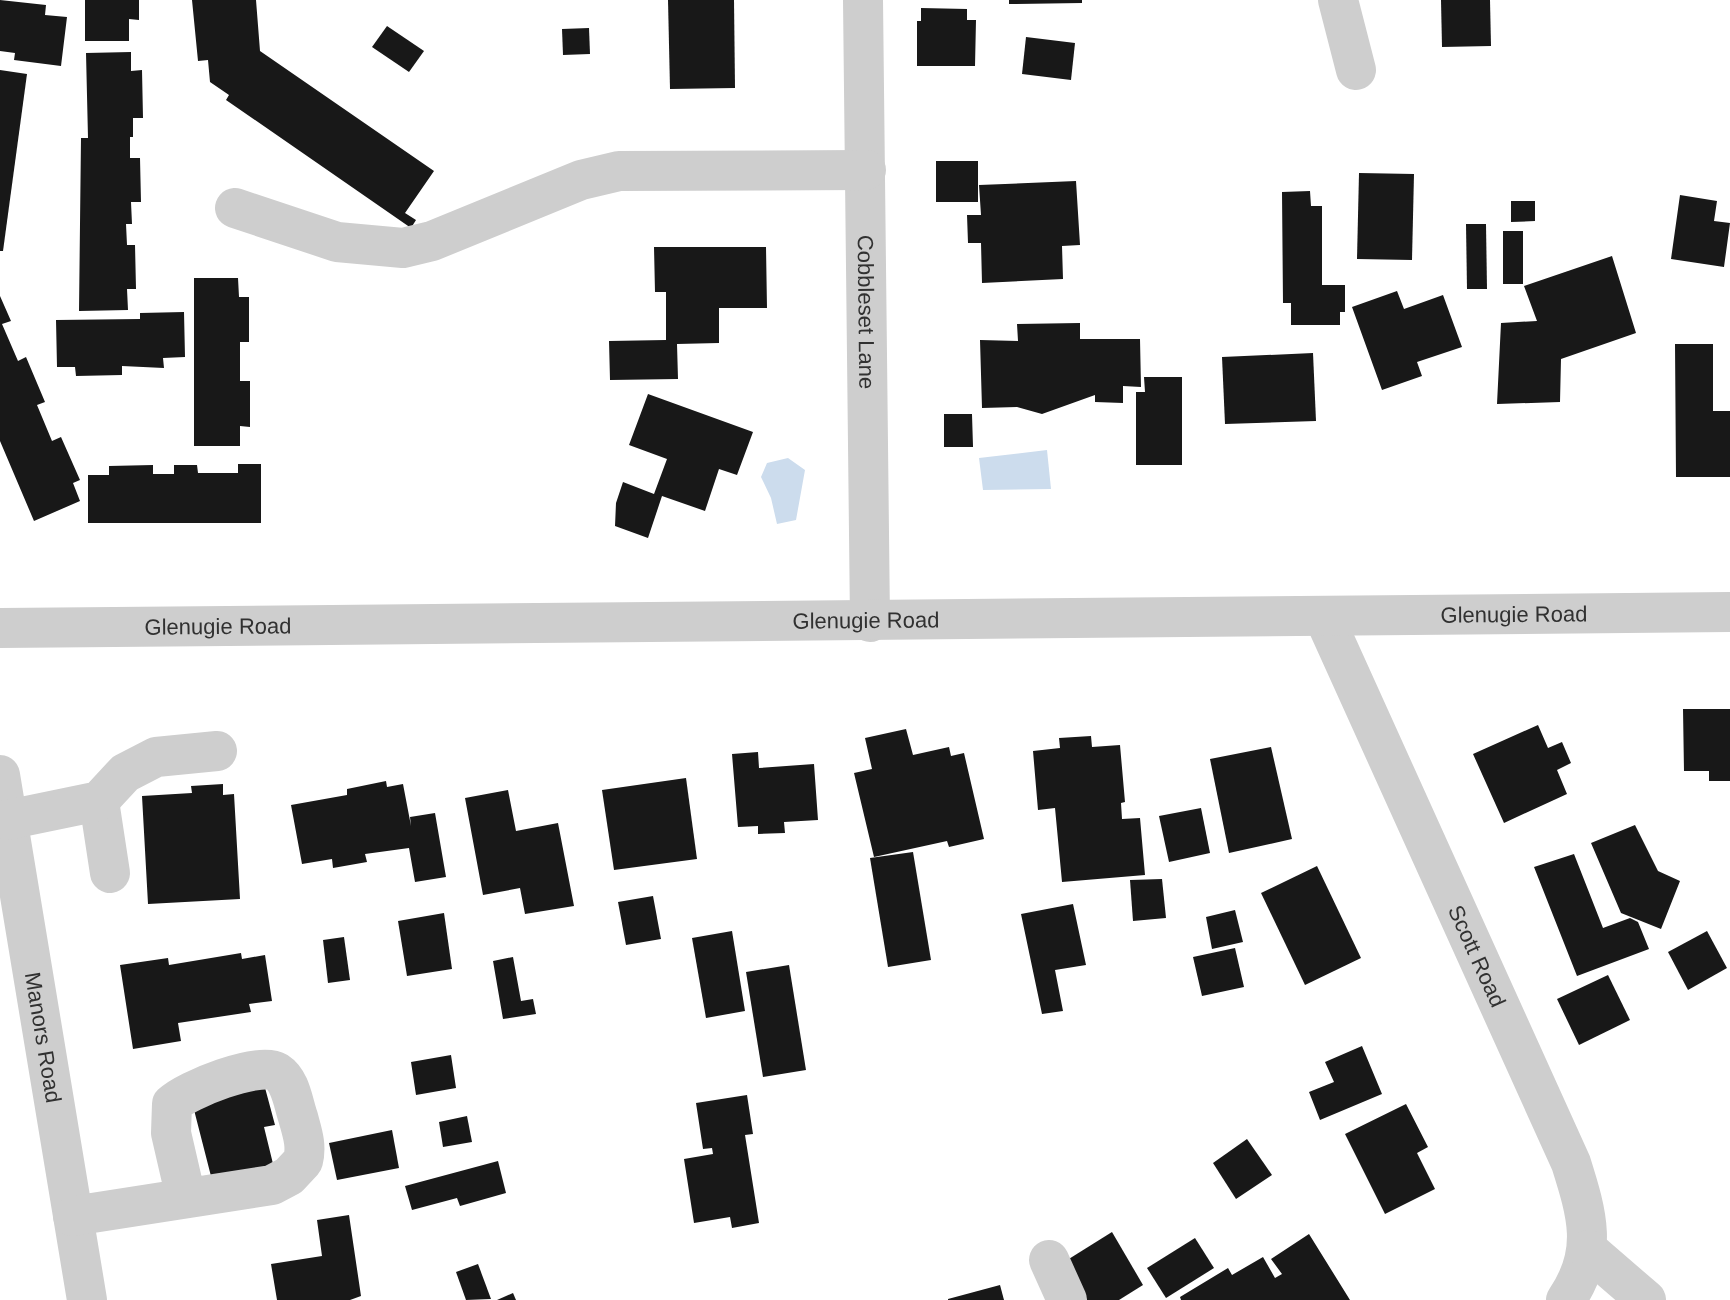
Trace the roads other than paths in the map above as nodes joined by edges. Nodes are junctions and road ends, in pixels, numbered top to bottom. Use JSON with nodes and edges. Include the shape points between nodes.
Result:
{"nodes":[{"id":1,"x":863,"y":0,"type":"edge"},
{"id":2,"x":1338,"y":0,"type":"edge"},
{"id":3,"x":1356,"y":70,"type":"dead end"},
{"id":4,"x":866,"y":170,"type":"junction"},
{"id":5,"x":235,"y":208,"type":"dead end"},
{"id":6,"x":1730,"y":612,"type":"edge"},
{"id":7,"x":1324,"y":617,"type":"junction"},
{"id":8,"x":870,"y":622,"type":"junction"},
{"id":9,"x":0,"y":628,"type":"edge"},
{"id":10,"x":217,"y":751,"type":"dead end"},
{"id":11,"x":0,"y":775,"type":"edge"},
{"id":12,"x":99,"y":801,"type":"junction"},
{"id":13,"x":7,"y":839,"type":"edge"},
{"id":14,"x":110,"y":873,"type":"dead end"},
{"id":15,"x":10,"y":898,"type":"edge"},
{"id":16,"x":16,"y":981,"type":"edge"},
{"id":17,"x":186,"y":1198,"type":"dead end"},
{"id":18,"x":73,"y":1216,"type":"junction"},
{"id":19,"x":1588,"y":1250,"type":"junction"},
{"id":20,"x":1049,"y":1260,"type":"dead end"},
{"id":21,"x":87,"y":1300,"type":"edge"},
{"id":22,"x":1067,"y":1300,"type":"edge"},
{"id":23,"x":1566,"y":1300,"type":"edge"},
{"id":24,"x":1646,"y":1300,"type":"edge"}],
"edges":[{"from":1,"to":4,"type":"street","name":"Cobbleset Lane"},
{"from":2,"to":3,"type":"street"},
{"from":4,"to":5,"type":"street","via":[[619,171],[581,180],[403,248],[337,242]]},
{"from":4,"to":8,"type":"street","name":"Cobbleset Lane"},
{"from":6,"to":7,"type":"street","name":"Glenugie Road"},
{"from":7,"to":8,"type":"street","name":"Glenugie Road"},
{"from":7,"to":19,"type":"street","name":"Scott Road","via":[[1571,1163],[1587,1213]]},
{"from":8,"to":9,"type":"street","name":"Glenugie Road"},
{"from":10,"to":12,"type":"street","via":[[156,757],[125,773]]},
{"from":11,"to":13,"type":"street","name":"Manors Road"},
{"from":12,"to":13,"type":"street"},
{"from":12,"to":14,"type":"street"},
{"from":13,"to":15,"type":"street","name":"Manors Road"},
{"from":15,"to":16,"type":"street","name":"Manors Road"},
{"from":16,"to":18,"type":"street","name":"Manors Road"},
{"from":17,"to":18,"type":"street"},
{"from":18,"to":21,"type":"street","name":"Manors Road"},
{"from":19,"to":23,"type":"street","name":"Scott Road"},
{"from":19,"to":24,"type":"street"},
{"from":20,"to":22,"type":"street"}]}
